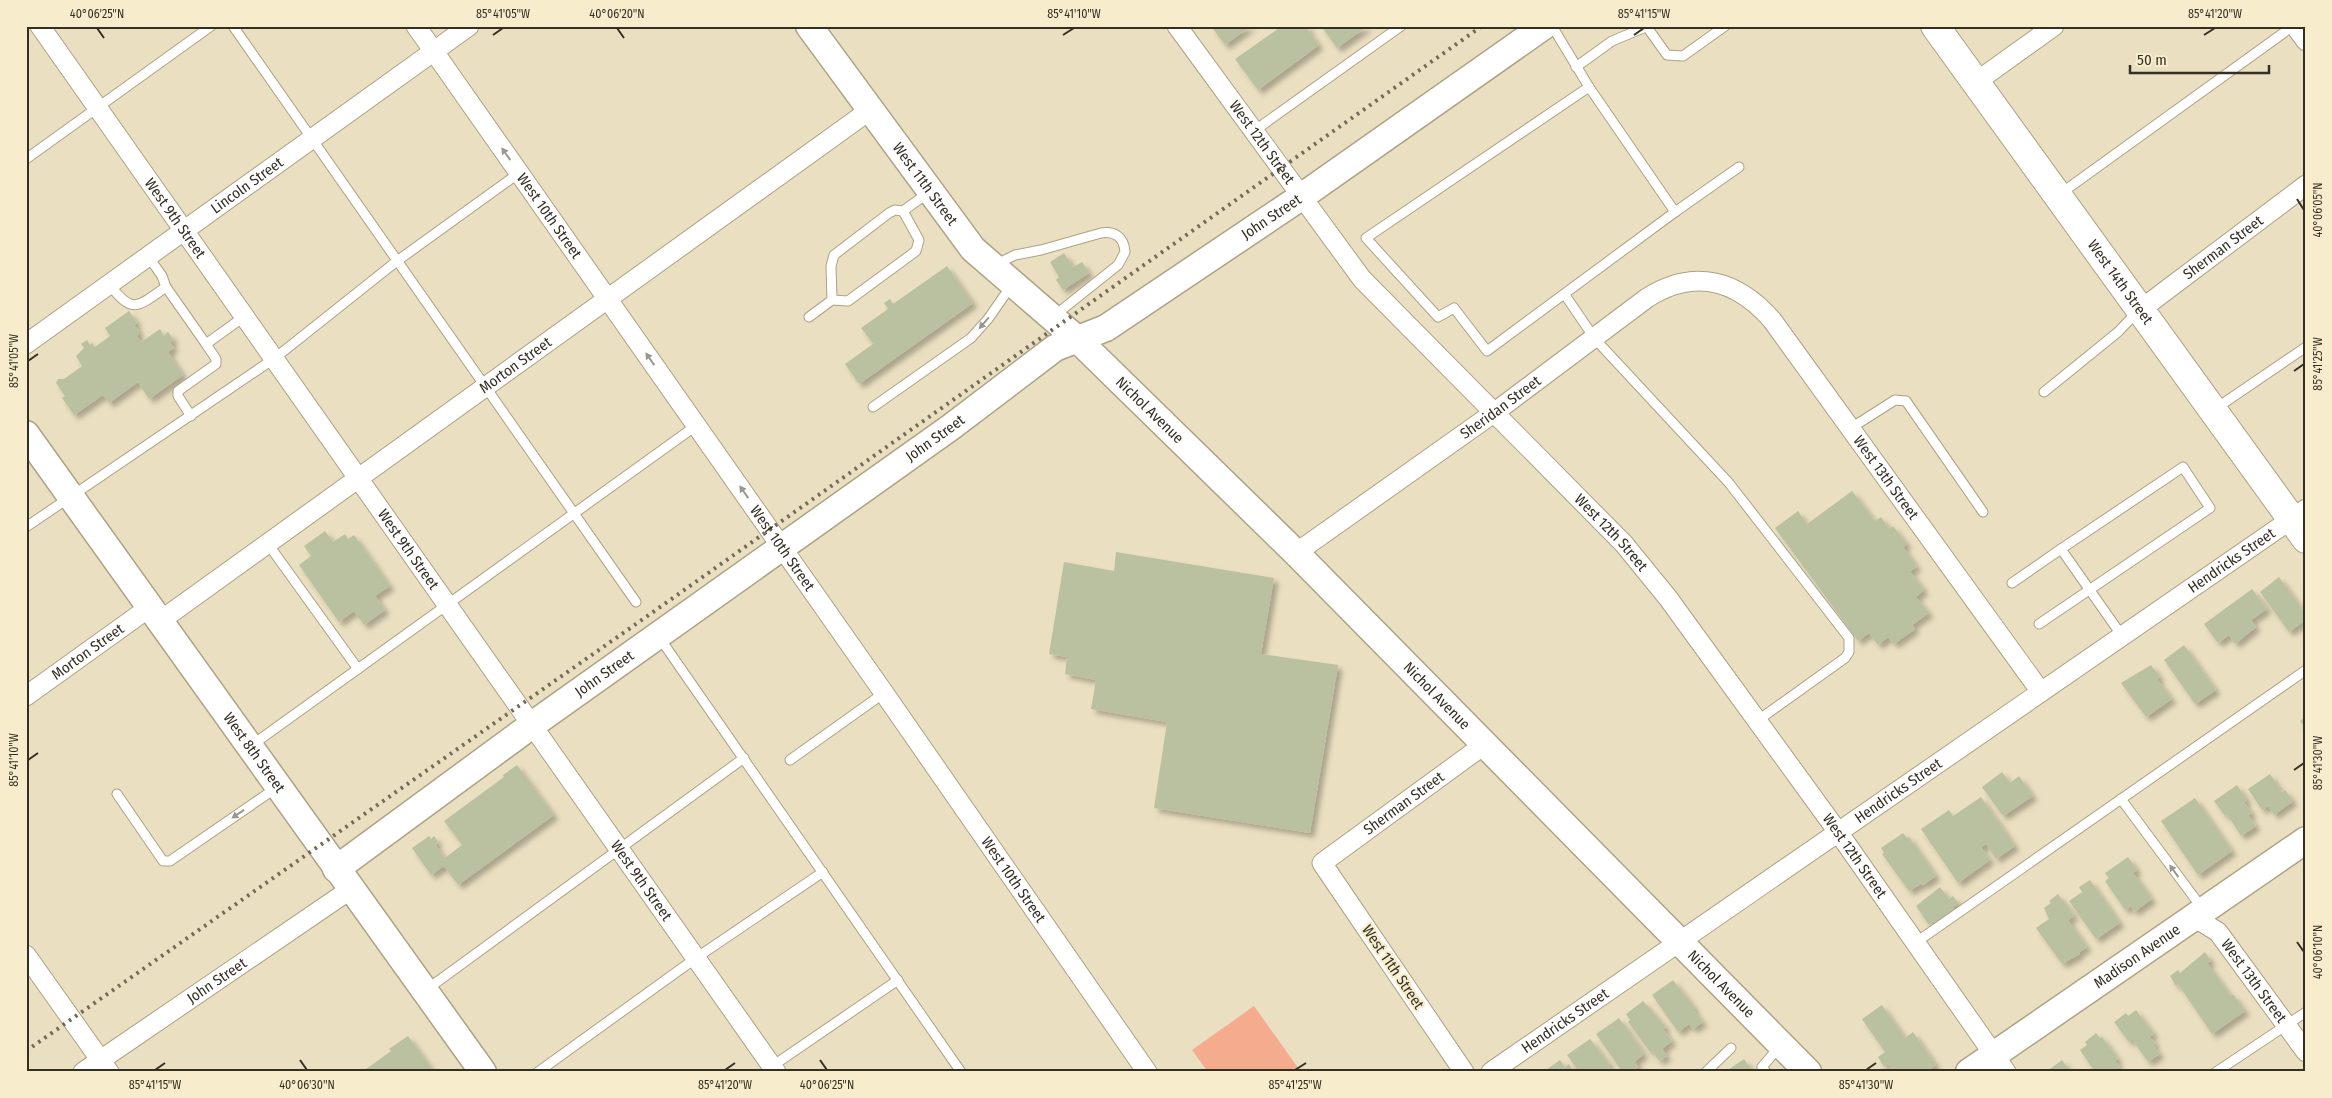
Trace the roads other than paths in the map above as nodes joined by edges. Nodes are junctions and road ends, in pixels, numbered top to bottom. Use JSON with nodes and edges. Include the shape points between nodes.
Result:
{"nodes":[{"id":1,"x":40,"y":26,"type":"edge"},
{"id":2,"x":211,"y":26,"type":"edge"},
{"id":3,"x":233,"y":26,"type":"edge"},
{"id":4,"x":416,"y":26,"type":"edge"},
{"id":5,"x":469,"y":26,"type":"edge"},
{"id":6,"x":809,"y":26,"type":"edge"},
{"id":7,"x":1177,"y":26,"type":"edge"},
{"id":8,"x":1401,"y":26,"type":"edge"},
{"id":9,"x":1544,"y":26,"type":"edge"},
{"id":10,"x":1552,"y":26,"type":"edge"},
{"id":11,"x":1726,"y":26,"type":"edge"},
{"id":12,"x":1935,"y":26,"type":"edge"},
{"id":13,"x":2054,"y":26,"type":"edge"},
{"id":14,"x":2294,"y":26,"type":"edge"},
{"id":15,"x":1648,"y":27,"type":"edge"},
{"id":16,"x":2306,"y":41,"type":"edge"},
{"id":17,"x":433,"y":52,"type":"junction"},
{"id":18,"x":1576,"y":67,"type":"junction"},
{"id":19,"x":1976,"y":82,"type":"junction"},
{"id":20,"x":1589,"y":87,"type":"junction"},
{"id":21,"x":98,"y":109,"type":"junction"},
{"id":22,"x":870,"y":110,"type":"junction"},
{"id":23,"x":1254,"y":131,"type":"junction"},
{"id":24,"x":312,"y":139,"type":"junction"},
{"id":25,"x":26,"y":159,"type":"edge"},
{"id":26,"x":1739,"y":168,"type":"dead end"},
{"id":27,"x":519,"y":173,"type":"junction"},
{"id":28,"x":2306,"y":185,"type":"edge"},
{"id":29,"x":930,"y":191,"type":"junction"},
{"id":30,"x":2058,"y":195,"type":"junction"},
{"id":31,"x":1301,"y":197,"type":"junction"},
{"id":32,"x":903,"y":211,"type":"junction"},
{"id":33,"x":1675,"y":212,"type":"junction"},
{"id":34,"x":184,"y":231,"type":"junction"},
{"id":35,"x":148,"y":256,"type":"junction"},
{"id":36,"x":397,"y":261,"type":"junction"},
{"id":37,"x":992,"y":266,"type":"junction"},
{"id":38,"x":1713,"y":282,"type":"joint"},
{"id":39,"x":109,"y":284,"type":"junction"},
{"id":40,"x":1013,"y":284,"type":"junction"},
{"id":41,"x":166,"y":287,"type":"junction"},
{"id":42,"x":1565,"y":295,"type":"junction"},
{"id":43,"x":608,"y":299,"type":"junction"},
{"id":44,"x":832,"y":300,"type":"junction"},
{"id":45,"x":2140,"y":310,"type":"junction"},
{"id":46,"x":245,"y":316,"type":"junction"},
{"id":47,"x":809,"y":317,"type":"dead end"},
{"id":48,"x":1063,"y":327,"type":"junction"},
{"id":49,"x":1594,"y":339,"type":"junction"},
{"id":50,"x":26,"y":344,"type":"edge"},
{"id":51,"x":206,"y":344,"type":"junction"},
{"id":52,"x":2306,"y":346,"type":"edge"},
{"id":53,"x":275,"y":358,"type":"junction"},
{"id":54,"x":486,"y":388,"type":"junction"},
{"id":55,"x":2044,"y":392,"type":"dead end"},
{"id":56,"x":873,"y":406,"type":"dead end"},
{"id":57,"x":2213,"y":411,"type":"junction"},
{"id":58,"x":1495,"y":412,"type":"junction"},
{"id":59,"x":191,"y":416,"type":"junction"},
{"id":60,"x":696,"y":425,"type":"junction"},
{"id":61,"x":1851,"y":428,"type":"junction"},
{"id":62,"x":26,"y":434,"type":"edge"},
{"id":63,"x":359,"y":480,"type":"junction"},
{"id":64,"x":70,"y":495,"type":"junction"},
{"id":65,"x":1983,"y":512,"type":"dead end"},
{"id":66,"x":574,"y":513,"type":"junction"},
{"id":67,"x":2301,"y":522,"type":"edge"},
{"id":68,"x":26,"y":527,"type":"edge"},
{"id":69,"x":268,"y":544,"type":"junction"},
{"id":70,"x":782,"y":546,"type":"junction"},
{"id":71,"x":2061,"y":549,"type":"junction"},
{"id":72,"x":1296,"y":553,"type":"junction"},
{"id":73,"x":2012,"y":583,"type":"dead end"},
{"id":74,"x":2089,"y":590,"type":"junction"},
{"id":75,"x":636,"y":602,"type":"dead end"},
{"id":76,"x":448,"y":605,"type":"junction"},
{"id":77,"x":155,"y":614,"type":"junction"},
{"id":78,"x":2040,"y":624,"type":"dead end"},
{"id":79,"x":657,"y":635,"type":"junction"},
{"id":80,"x":2122,"y":636,"type":"junction"},
{"id":81,"x":358,"y":669,"type":"junction"},
{"id":82,"x":2306,"y":670,"type":"edge"},
{"id":83,"x":2041,"y":692,"type":"junction"},
{"id":84,"x":884,"y":693,"type":"junction"},
{"id":85,"x":26,"y":696,"type":"edge"},
{"id":86,"x":1757,"y":721,"type":"junction"},
{"id":87,"x":532,"y":725,"type":"junction"},
{"id":88,"x":1485,"y":744,"type":"junction"},
{"id":89,"x":249,"y":746,"type":"junction"},
{"id":90,"x":744,"y":758,"type":"junction"},
{"id":91,"x":790,"y":760,"type":"dead end"},
{"id":92,"x":279,"y":787,"type":"junction"},
{"id":93,"x":117,"y":794,"type":"dead end"},
{"id":94,"x":2121,"y":799,"type":"junction"},
{"id":95,"x":1838,"y":832,"type":"junction"},
{"id":96,"x":2306,"y":840,"type":"edge"},
{"id":97,"x":618,"y":848,"type":"junction"},
{"id":98,"x":1322,"y":863,"type":"joint"},
{"id":99,"x":823,"y":872,"type":"junction"},
{"id":100,"x":344,"y":879,"type":"junction"},
{"id":101,"x":2198,"y":914,"type":"junction"},
{"id":102,"x":1678,"y":942,"type":"junction"},
{"id":103,"x":1915,"y":942,"type":"junction"},
{"id":104,"x":26,"y":955,"type":"edge"},
{"id":105,"x":696,"y":958,"type":"junction"},
{"id":106,"x":898,"y":980,"type":"junction"},
{"id":107,"x":425,"y":990,"type":"junction"},
{"id":108,"x":2306,"y":1012,"type":"edge"},
{"id":109,"x":2286,"y":1026,"type":"junction"},
{"id":110,"x":1781,"y":1045,"type":"junction"},
{"id":111,"x":1732,"y":1048,"type":"dead end"},
{"id":112,"x":2306,"y":1052,"type":"edge"},
{"id":113,"x":1999,"y":1063,"type":"edge"},
{"id":114,"x":104,"y":1066,"type":"edge"},
{"id":115,"x":771,"y":1070,"type":"edge"},
{"id":116,"x":83,"y":1072,"type":"edge"},
{"id":117,"x":483,"y":1072,"type":"edge"},
{"id":118,"x":538,"y":1072,"type":"edge"},
{"id":119,"x":961,"y":1072,"type":"edge"},
{"id":120,"x":1147,"y":1072,"type":"edge"},
{"id":121,"x":1464,"y":1072,"type":"edge"},
{"id":122,"x":1491,"y":1072,"type":"edge"},
{"id":123,"x":1706,"y":1072,"type":"edge"},
{"id":124,"x":1766,"y":1072,"type":"edge"},
{"id":125,"x":1808,"y":1072,"type":"edge"},
{"id":126,"x":1969,"y":1072,"type":"edge"},
{"id":127,"x":2216,"y":1072,"type":"edge"}],
"edges":[{"from":1,"to":21,"type":"street","name":"West 9th Street"},
{"from":2,"to":21,"type":"lane"},
{"from":3,"to":24,"type":"lane"},
{"from":4,"to":17,"type":"street","name":"West 10th Street"},
{"from":5,"to":17,"type":"street","name":"Lincoln Street"},
{"from":6,"to":22,"type":"street","name":"West 11th Street"},
{"from":7,"to":23,"type":"street","name":"West 12th Street"},
{"from":8,"to":23,"type":"lane"},
{"from":9,"to":31,"type":"street","name":"John Street"},
{"from":10,"to":18,"type":"lane"},
{"from":11,"to":15,"type":"lane","via":[[1683,56],[1667,55]]},
{"from":12,"to":19,"type":"main road","name":"West 14th Street"},
{"from":13,"to":19,"type":"street"},
{"from":14,"to":16,"type":"street"},
{"from":14,"to":30,"type":"lane"},
{"from":15,"to":18,"type":"lane","via":[[1612,41]]},
{"from":17,"to":24,"type":"street","name":"Lincoln Street"},
{"from":27,"to":17,"type":"street","name":"West 10th Street","one_way":true},
{"from":18,"to":20,"type":"lane"},
{"from":19,"to":30,"type":"main road","name":"West 14th Street"},
{"from":20,"to":33,"type":"lane"},
{"from":20,"to":42,"type":"lane","via":[[1366,238],[1438,318],[1454,308],[1487,351]]},
{"from":21,"to":25,"type":"lane"},
{"from":21,"to":34,"type":"street","name":"West 9th Street"},
{"from":22,"to":29,"type":"street","name":"West 11th Street"},
{"from":22,"to":43,"type":"street","name":"Morton Street"},
{"from":23,"to":31,"type":"street","name":"West 12th Street"},
{"from":24,"to":34,"type":"street","name":"Lincoln Street"},
{"from":24,"to":36,"type":"lane"},
{"from":26,"to":33,"type":"lane"},
{"from":27,"to":36,"type":"lane"},
{"from":27,"to":43,"type":"street","name":"West 10th Street"},
{"from":28,"to":45,"type":"street","name":"Sherman Street"},
{"from":29,"to":32,"type":"lane"},
{"from":29,"to":37,"type":"street","name":"West 11th Street","via":[[973,249]]},
{"from":30,"to":45,"type":"main road","name":"West 14th Street"},
{"from":31,"to":48,"type":"street","name":"John Street","via":[[1106,328]]},
{"from":31,"to":58,"type":"street","name":"West 12th Street","via":[[1362,279]]},
{"from":32,"to":44,"type":"lane","via":[[890,212],[834,255]]},
{"from":32,"to":44,"type":"lane","via":[[919,240],[916,251],[848,301]]},
{"from":33,"to":42,"type":"lane"},
{"from":34,"to":35,"type":"street","name":"Lincoln Street"},
{"from":34,"to":46,"type":"street","name":"West 9th Street"},
{"from":35,"to":39,"type":"street","name":"Lincoln Street"},
{"from":35,"to":41,"type":"lane"},
{"from":36,"to":53,"type":"lane"},
{"from":36,"to":54,"type":"lane"},
{"from":37,"to":40,"type":"street","name":"West 11th Street"},
{"from":37,"to":48,"type":"lane","via":[[1015,255],[1101,232],[1117,234],[1122,239],[1125,252],[1118,265]]},
{"from":38,"to":49,"type":"street","name":"Sheridan Street","via":[[1669,286],[1654,293]]},
{"from":38,"to":61,"type":"street","name":"West 13th Street","via":[[1734,289],[1758,303]]},
{"from":39,"to":41,"type":"lane","via":[[123,301],[135,305]]},
{"from":39,"to":50,"type":"street","name":"Lincoln Street"},
{"from":40,"to":48,"type":"street","name":"West 11th Street"},
{"from":40,"to":56,"type":"lane","one_way":true,"via":[[971,338]]},
{"from":41,"to":51,"type":"lane"},
{"from":42,"to":49,"type":"lane"},
{"from":43,"to":54,"type":"street","name":"Morton Street"},
{"from":60,"to":43,"type":"street","name":"West 10th Street","one_way":true},
{"from":44,"to":47,"type":"lane"},
{"from":45,"to":55,"type":"lane"},
{"from":45,"to":57,"type":"main road","name":"West 14th Street"},
{"from":46,"to":51,"type":"lane"},
{"from":46,"to":53,"type":"street","name":"West 9th Street"},
{"from":48,"to":70,"type":"street","name":"John Street","via":[[1055,348],[951,427]]},
{"from":48,"to":72,"type":"street","name":"Nichol Avenue"},
{"from":49,"to":58,"type":"street","name":"Sheridan Street"},
{"from":49,"to":86,"type":"lane","via":[[1729,483],[1849,638],[1849,652],[1845,658]]},
{"from":51,"to":59,"type":"lane","via":[[216,364],[178,391]]},
{"from":52,"to":57,"type":"lane"},
{"from":53,"to":59,"type":"lane"},
{"from":53,"to":63,"type":"street","name":"West 9th Street"},
{"from":54,"to":63,"type":"street","name":"Morton Street"},
{"from":54,"to":66,"type":"lane"},
{"from":57,"to":67,"type":"main road","name":"West 14th Street"},
{"from":58,"to":72,"type":"street","name":"Sheridan Street"},
{"from":58,"to":86,"type":"street","name":"West 12th Street","via":[[1624,544],[1668,598]]},
{"from":59,"to":64,"type":"lane"},
{"from":60,"to":66,"type":"lane"},
{"from":70,"to":60,"type":"street","name":"West 10th Street","one_way":true},
{"from":61,"to":65,"type":"lane","via":[[1895,400],[1906,402]]},
{"from":61,"to":83,"type":"street","name":"West 13th Street"},
{"from":62,"to":64,"type":"street","name":"West 8th Street"},
{"from":63,"to":69,"type":"street","name":"Morton Street"},
{"from":63,"to":76,"type":"street","name":"West 9th Street"},
{"from":64,"to":68,"type":"lane"},
{"from":64,"to":77,"type":"street","name":"West 8th Street"},
{"from":66,"to":75,"type":"lane"},
{"from":66,"to":76,"type":"lane"},
{"from":67,"to":80,"type":"street","name":"Hendricks Street"},
{"from":69,"to":77,"type":"street","name":"Morton Street"},
{"from":69,"to":81,"type":"lane"},
{"from":70,"to":79,"type":"street","name":"John Street"},
{"from":70,"to":84,"type":"street","name":"West 10th Street"},
{"from":71,"to":73,"type":"lane"},
{"from":71,"to":74,"type":"lane"},
{"from":71,"to":74,"type":"lane","via":[[2183,467],[2210,508]]},
{"from":72,"to":88,"type":"street","name":"Nichol Avenue"},
{"from":74,"to":78,"type":"lane"},
{"from":74,"to":80,"type":"lane"},
{"from":76,"to":81,"type":"lane"},
{"from":76,"to":87,"type":"street","name":"West 9th Street"},
{"from":77,"to":85,"type":"street","name":"Morton Street"},
{"from":77,"to":89,"type":"street","name":"West 8th Street"},
{"from":79,"to":87,"type":"street","name":"John Street"},
{"from":79,"to":90,"type":"lane"},
{"from":80,"to":83,"type":"street","name":"Hendricks Street"},
{"from":81,"to":89,"type":"lane"},
{"from":82,"to":94,"type":"lane"},
{"from":83,"to":95,"type":"street","name":"Hendricks Street"},
{"from":84,"to":91,"type":"lane"},
{"from":84,"to":120,"type":"street","name":"West 10th Street"},
{"from":86,"to":95,"type":"street","name":"West 12th Street"},
{"from":87,"to":97,"type":"street","name":"West 9th Street"},
{"from":87,"to":100,"type":"street","name":"John Street"},
{"from":88,"to":98,"type":"street","name":"Sherman Street"},
{"from":88,"to":102,"type":"street","name":"Nichol Avenue"},
{"from":89,"to":92,"type":"street","name":"West 8th Street"},
{"from":90,"to":97,"type":"lane"},
{"from":90,"to":99,"type":"lane"},
{"from":92,"to":93,"type":"lane","one_way":true,"via":[[170,861],[163,861]]},
{"from":92,"to":100,"type":"street","name":"West 8th Street"},
{"from":101,"to":94,"type":"lane","one_way":true},
{"from":94,"to":103,"type":"lane"},
{"from":95,"to":102,"type":"street","name":"Hendricks Street"},
{"from":95,"to":103,"type":"street","name":"West 12th Street"},
{"from":96,"to":101,"type":"street","name":"Madison Avenue"},
{"from":97,"to":105,"type":"street","name":"West 9th Street"},
{"from":97,"to":107,"type":"lane"},
{"from":98,"to":121,"type":"street","name":"West 11th Street"},
{"from":99,"to":105,"type":"lane"},
{"from":99,"to":106,"type":"lane"},
{"from":100,"to":107,"type":"street","name":"West 8th Street"},
{"from":100,"to":114,"type":"street","name":"John Street"},
{"from":101,"to":109,"type":"street","name":"West 13th Street","via":[[2218,932]]},
{"from":101,"to":113,"type":"street","name":"Madison Avenue"},
{"from":102,"to":110,"type":"street","name":"Nichol Avenue"},
{"from":102,"to":122,"type":"street","name":"Hendricks Street"},
{"from":103,"to":113,"type":"street","name":"West 12th Street"},
{"from":104,"to":114,"type":"street"},
{"from":105,"to":115,"type":"street","name":"West 9th Street"},
{"from":105,"to":118,"type":"lane"},
{"from":106,"to":115,"type":"lane"},
{"from":106,"to":119,"type":"lane"},
{"from":107,"to":117,"type":"street","name":"West 8th Street"},
{"from":108,"to":109,"type":"lane"},
{"from":109,"to":112,"type":"street","name":"West 13th Street"},
{"from":109,"to":127,"type":"lane"},
{"from":110,"to":124,"type":"lane","via":[[1762,1067]]},
{"from":110,"to":125,"type":"street","name":"Nichol Avenue"},
{"from":111,"to":123,"type":"lane"},
{"from":113,"to":126,"type":"street","name":"Madison Avenue"},
{"from":114,"to":116,"type":"street","name":"John Street"}]}
